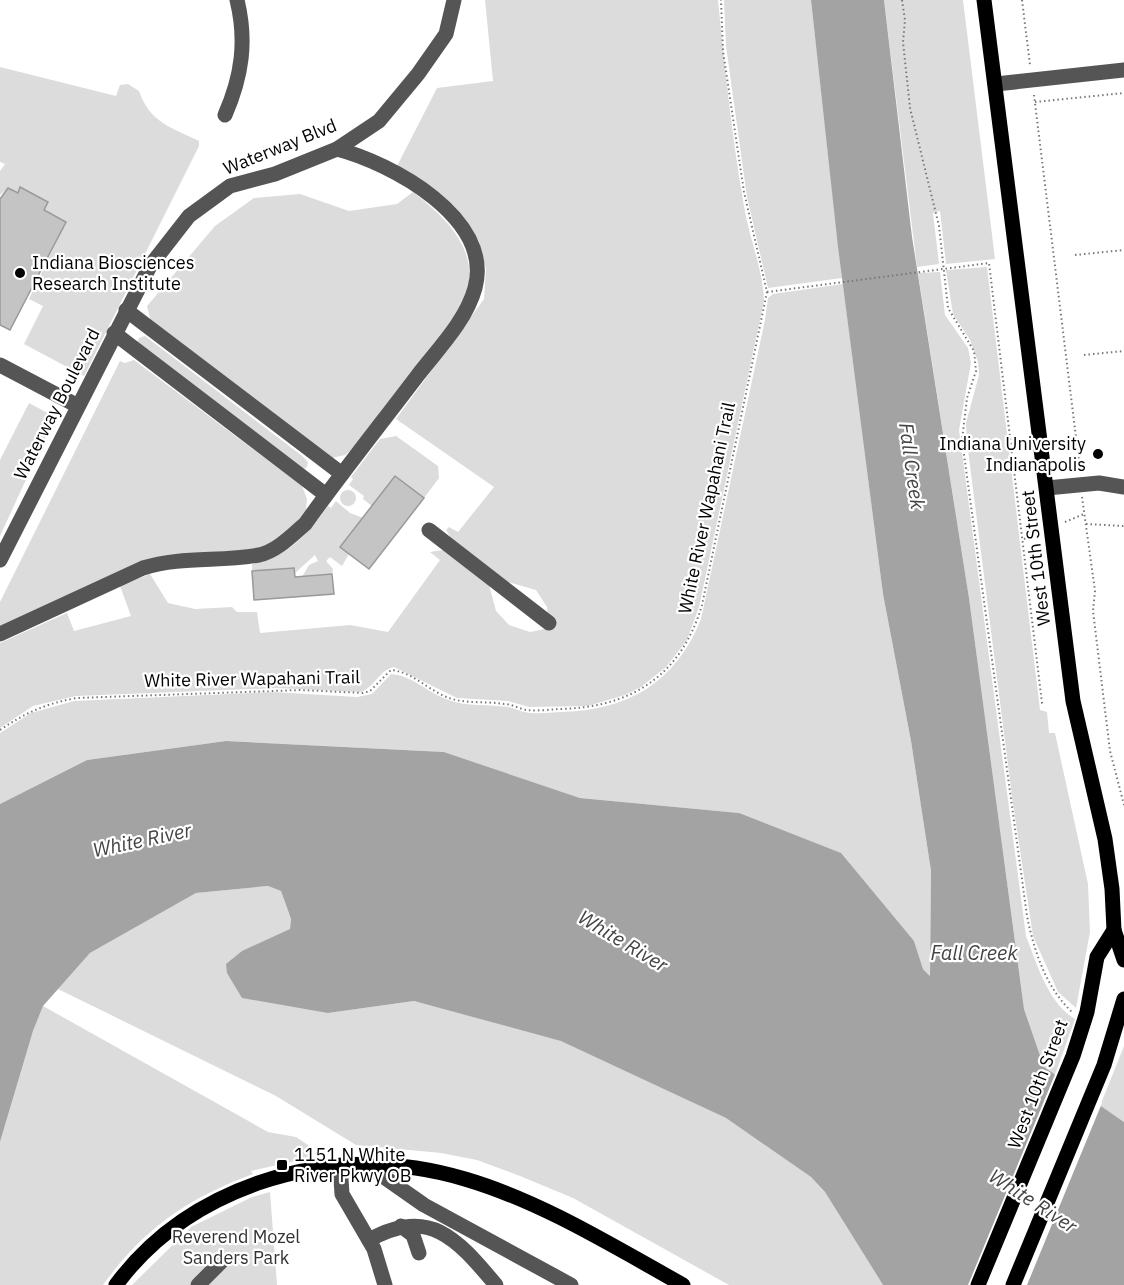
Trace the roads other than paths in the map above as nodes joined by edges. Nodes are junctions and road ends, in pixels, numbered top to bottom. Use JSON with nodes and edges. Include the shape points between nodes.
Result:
{"nodes":[{"id":1,"x":237,"y":0,"type":"edge"},
{"id":2,"x":454,"y":0,"type":"edge"},
{"id":3,"x":984,"y":0,"type":"edge"},
{"id":4,"x":1124,"y":70,"type":"edge"},
{"id":5,"x":996,"y":84,"type":"junction"},
{"id":6,"x":225,"y":115,"type":"dead end"},
{"id":7,"x":337,"y":149,"type":"junction"},
{"id":8,"x":150,"y":266,"type":"joint"},
{"id":9,"x":126,"y":310,"type":"junction"},
{"id":10,"x":114,"y":333,"type":"junction"},
{"id":11,"x":0,"y":365,"type":"edge"},
{"id":12,"x":78,"y":406,"type":"junction"},
{"id":13,"x":342,"y":474,"type":"junction"},
{"id":14,"x":1124,"y":487,"type":"edge"},
{"id":15,"x":1047,"y":488,"type":"junction"},
{"id":16,"x":326,"y":495,"type":"junction"},
{"id":17,"x":429,"y":530,"type":"dead end"},
{"id":18,"x":0,"y":560,"type":"edge"},
{"id":19,"x":549,"y":623,"type":"dead end"},
{"id":20,"x":0,"y":634,"type":"edge"},
{"id":21,"x":1119,"y":932,"type":"edge"},
{"id":22,"x":1124,"y":960,"type":"edge"},
{"id":23,"x":1124,"y":999,"type":"edge"},
{"id":24,"x":364,"y":1163,"type":"junction"},
{"id":25,"x":340,"y":1165,"type":"junction"},
{"id":26,"x":401,"y":1226,"type":"junction"},
{"id":27,"x":369,"y":1240,"type":"junction"},
{"id":28,"x":419,"y":1253,"type":"dead end"},
{"id":29,"x":221,"y":1262,"type":"dead end"},
{"id":30,"x":116,"y":1285,"type":"edge"},
{"id":31,"x":198,"y":1285,"type":"edge"},
{"id":32,"x":385,"y":1285,"type":"edge"},
{"id":33,"x":496,"y":1285,"type":"edge"},
{"id":34,"x":571,"y":1285,"type":"edge"},
{"id":35,"x":683,"y":1285,"type":"edge"},
{"id":36,"x":978,"y":1285,"type":"edge"},
{"id":37,"x":1013,"y":1285,"type":"edge"}],
"edges":[{"from":1,"to":6,"type":"street","via":[[242,66]]},
{"from":2,"to":7,"type":"street","name":"Waterway Blvd","via":[[446,34],[418,74],[379,121]]},
{"from":3,"to":5,"type":"main road","name":"West 10th Street"},
{"from":4,"to":5,"type":"street"},
{"from":5,"to":15,"type":"main road","name":"West 10th Street"},
{"from":7,"to":8,"type":"street","name":"Waterway Blvd","via":[[275,174],[230,186],[189,216]]},
{"from":7,"to":13,"type":"street","via":[[363,156],[432,196],[455,218],[470,240],[477,267],[476,286],[455,327]]},
{"from":8,"to":9,"type":"street","name":"Waterway Boulevard"},
{"from":9,"to":10,"type":"street","name":"Waterway Boulevard"},
{"from":9,"to":13,"type":"street"},
{"from":10,"to":12,"type":"street","name":"Waterway Boulevard"},
{"from":10,"to":16,"type":"street"},
{"from":11,"to":12,"type":"street"},
{"from":12,"to":18,"type":"street","name":"Waterway Boulevard"},
{"from":13,"to":16,"type":"street"},
{"from":14,"to":15,"type":"street","via":[[1099,483]]},
{"from":15,"to":21,"type":"main road","name":"West 10th Street","via":[[1073,701],[1110,866]]},
{"from":16,"to":20,"type":"street","via":[[283,544],[260,554],[143,568]]},
{"from":17,"to":19,"type":"street"},
{"from":21,"to":22,"type":"main road","name":"West 10th Street"},
{"from":21,"to":36,"type":"main road","name":"West 10th Street","via":[[1096,957],[1087,1012],[1073,1056]]},
{"from":23,"to":37,"type":"main road","via":[[1104,1065]]},
{"from":24,"to":25,"type":"main road"},
{"from":24,"to":34,"type":"street","via":[[424,1205]]},
{"from":24,"to":35,"type":"main road","via":[[437,1172],[496,1188],[571,1223]]},
{"from":25,"to":27,"type":"street","via":[[342,1194]]},
{"from":25,"to":30,"type":"main road","via":[[275,1178],[207,1204],[157,1240]]},
{"from":26,"to":27,"type":"street"},
{"from":26,"to":28,"type":"street","via":[[412,1235]]},
{"from":26,"to":33,"type":"street","via":[[432,1228],[464,1248]]},
{"from":27,"to":32,"type":"street"},
{"from":29,"to":31,"type":"street"}]}
